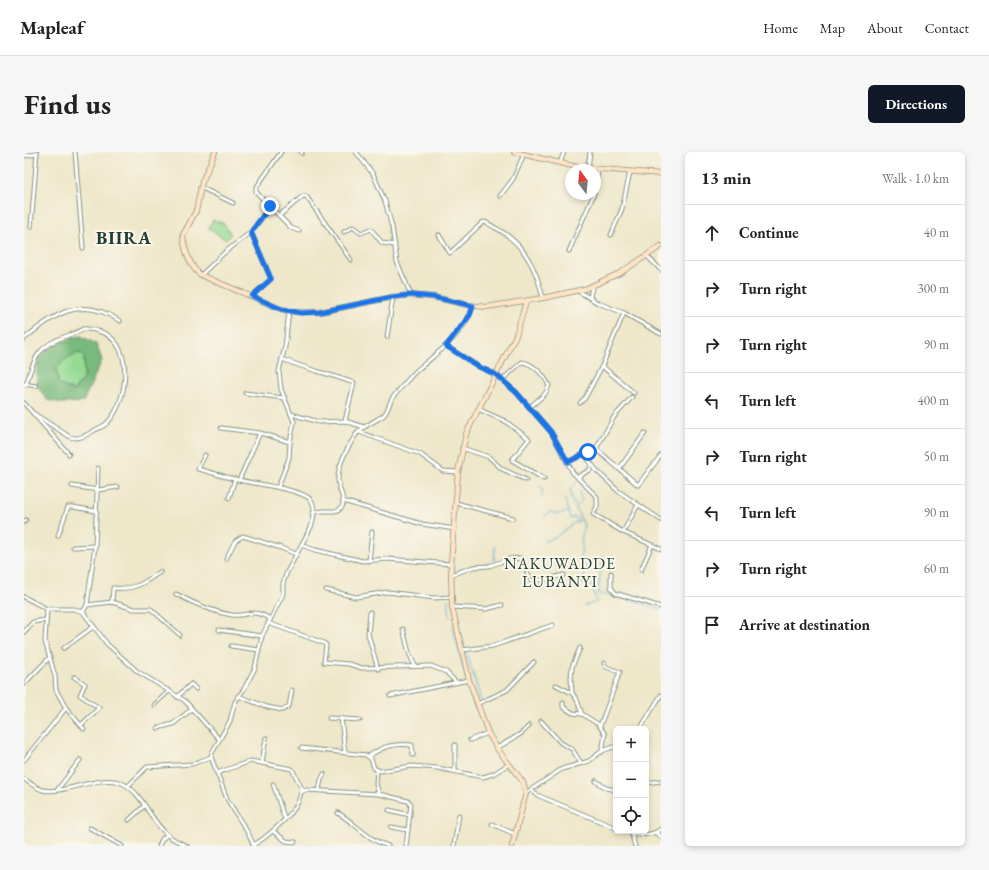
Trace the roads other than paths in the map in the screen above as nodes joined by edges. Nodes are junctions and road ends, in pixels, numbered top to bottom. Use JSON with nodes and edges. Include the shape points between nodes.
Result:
{"nodes":[{"id":1,"x":75,"y":152,"type":"edge"},
{"id":2,"x":215,"y":152,"type":"edge"},
{"id":3,"x":281,"y":152,"type":"edge"},
{"id":4,"x":356,"y":152,"type":"edge"},
{"id":5,"x":514,"y":152,"type":"edge"},
{"id":6,"x":564,"y":152,"type":"edge"},
{"id":7,"x":590,"y":152,"type":"edge"},
{"id":8,"x":37,"y":153,"type":"edge"},
{"id":9,"x":524,"y":154,"type":"junction"},
{"id":10,"x":24,"y":156,"type":"edge"},
{"id":11,"x":560,"y":163,"type":"junction"},
{"id":12,"x":565,"y":164,"type":"edge"},
{"id":13,"x":589,"y":164,"type":"edge"},
{"id":14,"x":601,"y":170,"type":"edge"},
{"id":15,"x":630,"y":172,"type":"junction"},
{"id":16,"x":661,"y":174,"type":"edge"},
{"id":17,"x":200,"y":187,"type":"junction"},
{"id":18,"x":500,"y":196,"type":"dead end"},
{"id":19,"x":591,"y":200,"type":"edge"},
{"id":20,"x":233,"y":203,"type":"dead end"},
{"id":21,"x":270,"y":206,"type":"junction"},
{"id":22,"x":280,"y":215,"type":"junction"},
{"id":23,"x":30,"y":227,"type":"dead end"},
{"id":24,"x":299,"y":231,"type":"dead end"},
{"id":25,"x":251,"y":232,"type":"junction"},
{"id":26,"x":344,"y":232,"type":"dead end"},
{"id":27,"x":439,"y":235,"type":"dead end"},
{"id":28,"x":611,"y":235,"type":"dead end"},
{"id":29,"x":394,"y":246,"type":"junction"},
{"id":30,"x":661,"y":246,"type":"edge"},
{"id":31,"x":83,"y":248,"type":"dead end"},
{"id":32,"x":569,"y":251,"type":"dead end"},
{"id":33,"x":647,"y":256,"type":"junction"},
{"id":34,"x":351,"y":260,"type":"dead end"},
{"id":35,"x":661,"y":270,"type":"edge"},
{"id":36,"x":201,"y":275,"type":"junction"},
{"id":37,"x":592,"y":286,"type":"junction"},
{"id":38,"x":578,"y":291,"type":"junction"},
{"id":39,"x":411,"y":295,"type":"junction"},
{"id":40,"x":252,"y":296,"type":"junction"},
{"id":41,"x":392,"y":297,"type":"junction"},
{"id":42,"x":590,"y":297,"type":"junction"},
{"id":43,"x":543,"y":298,"type":"junction"},
{"id":44,"x":526,"y":302,"type":"junction"},
{"id":45,"x":473,"y":306,"type":"junction"},
{"id":46,"x":289,"y":311,"type":"junction"},
{"id":47,"x":624,"y":313,"type":"junction"},
{"id":48,"x":120,"y":321,"type":"dead end"},
{"id":49,"x":661,"y":334,"type":"edge"},
{"id":50,"x":386,"y":337,"type":"dead end"},
{"id":51,"x":24,"y":339,"type":"edge"},
{"id":52,"x":446,"y":346,"type":"junction"},
{"id":53,"x":282,"y":359,"type":"junction"},
{"id":54,"x":602,"y":366,"type":"junction"},
{"id":55,"x":495,"y":374,"type":"junction"},
{"id":56,"x":502,"y":380,"type":"junction"},
{"id":57,"x":25,"y":385,"type":"edge"},
{"id":58,"x":36,"y":386,"type":"dead end"},
{"id":59,"x":245,"y":393,"type":"dead end"},
{"id":60,"x":634,"y":393,"type":"dead end"},
{"id":61,"x":632,"y":397,"type":"dead end"},
{"id":62,"x":284,"y":398,"type":"junction"},
{"id":63,"x":580,"y":403,"type":"dead end"},
{"id":64,"x":24,"y":404,"type":"edge"},
{"id":65,"x":530,"y":407,"type":"junction"},
{"id":66,"x":478,"y":410,"type":"junction"},
{"id":67,"x":33,"y":413,"type":"junction"},
{"id":68,"x":291,"y":414,"type":"junction"},
{"id":69,"x":345,"y":421,"type":"junction"},
{"id":70,"x":221,"y":428,"type":"dead end"},
{"id":71,"x":364,"y":428,"type":"junction"},
{"id":72,"x":359,"y":432,"type":"junction"},
{"id":73,"x":260,"y":433,"type":"junction"},
{"id":74,"x":645,"y":433,"type":"dead end"},
{"id":75,"x":290,"y":442,"type":"junction"},
{"id":76,"x":462,"y":448,"type":"junction"},
{"id":77,"x":595,"y":448,"type":"junction"},
{"id":78,"x":69,"y":454,"type":"dead end"},
{"id":79,"x":584,"y":454,"type":"junction"},
{"id":80,"x":205,"y":455,"type":"dead end"},
{"id":81,"x":661,"y":455,"type":"edge"},
{"id":82,"x":568,"y":462,"type":"junction"},
{"id":83,"x":591,"y":463,"type":"junction"},
{"id":84,"x":98,"y":468,"type":"dead end"},
{"id":85,"x":619,"y":469,"type":"junction"},
{"id":86,"x":458,"y":472,"type":"junction"},
{"id":87,"x":544,"y":479,"type":"dead end"},
{"id":88,"x":579,"y":479,"type":"junction"},
{"id":89,"x":237,"y":480,"type":"junction"},
{"id":90,"x":526,"y":480,"type":"dead end"},
{"id":91,"x":72,"y":486,"type":"dead end"},
{"id":92,"x":118,"y":487,"type":"dead end"},
{"id":93,"x":278,"y":487,"type":"junction"},
{"id":94,"x":98,"y":490,"type":"junction"},
{"id":95,"x":229,"y":498,"type":"dead end"},
{"id":96,"x":343,"y":501,"type":"junction"},
{"id":97,"x":456,"y":503,"type":"junction"},
{"id":98,"x":638,"y":504,"type":"junction"},
{"id":99,"x":96,"y":511,"type":"junction"},
{"id":100,"x":313,"y":512,"type":"junction"},
{"id":101,"x":513,"y":518,"type":"dead end"},
{"id":102,"x":661,"y":520,"type":"edge"},
{"id":103,"x":455,"y":529,"type":"junction"},
{"id":104,"x":372,"y":532,"type":"dead end"},
{"id":105,"x":623,"y":532,"type":"junction"},
{"id":106,"x":58,"y":536,"type":"dead end"},
{"id":107,"x":301,"y":545,"type":"junction"},
{"id":108,"x":652,"y":545,"type":"junction"},
{"id":109,"x":95,"y":546,"type":"junction"},
{"id":110,"x":73,"y":547,"type":"dead end"},
{"id":111,"x":661,"y":549,"type":"edge"},
{"id":112,"x":296,"y":554,"type":"junction"},
{"id":113,"x":226,"y":558,"type":"dead end"},
{"id":114,"x":369,"y":561,"type":"junction"},
{"id":115,"x":451,"y":564,"type":"junction"},
{"id":116,"x":641,"y":570,"type":"dead end"},
{"id":117,"x":160,"y":572,"type":"dead end"},
{"id":118,"x":611,"y":573,"type":"dead end"},
{"id":119,"x":451,"y":575,"type":"junction"},
{"id":120,"x":564,"y":575,"type":"dead end"},
{"id":121,"x":326,"y":590,"type":"dead end"},
{"id":122,"x":176,"y":594,"type":"dead end"},
{"id":123,"x":24,"y":597,"type":"edge"},
{"id":124,"x":451,"y":597,"type":"junction"},
{"id":125,"x":112,"y":602,"type":"junction"},
{"id":126,"x":87,"y":605,"type":"junction"},
{"id":127,"x":502,"y":605,"type":"dead end"},
{"id":128,"x":452,"y":607,"type":"junction"},
{"id":129,"x":661,"y":607,"type":"edge"},
{"id":130,"x":47,"y":609,"type":"junction"},
{"id":131,"x":83,"y":612,"type":"junction"},
{"id":132,"x":370,"y":612,"type":"dead end"},
{"id":133,"x":46,"y":620,"type":"junction"},
{"id":134,"x":269,"y":621,"type":"junction"},
{"id":135,"x":553,"y":625,"type":"dead end"},
{"id":136,"x":93,"y":627,"type":"junction"},
{"id":137,"x":403,"y":629,"type":"dead end"},
{"id":138,"x":218,"y":630,"type":"dead end"},
{"id":139,"x":24,"y":632,"type":"edge"},
{"id":140,"x":180,"y":635,"type":"dead end"},
{"id":141,"x":262,"y":636,"type":"junction"},
{"id":142,"x":231,"y":646,"type":"dead end"},
{"id":143,"x":64,"y":648,"type":"dead end"},
{"id":144,"x":580,"y":648,"type":"dead end"},
{"id":145,"x":259,"y":650,"type":"junction"},
{"id":146,"x":462,"y":650,"type":"junction"},
{"id":147,"x":50,"y":657,"type":"junction"},
{"id":148,"x":534,"y":662,"type":"dead end"},
{"id":149,"x":604,"y":663,"type":"dead end"},
{"id":150,"x":415,"y":666,"type":"junction"},
{"id":151,"x":378,"y":669,"type":"junction"},
{"id":152,"x":74,"y":677,"type":"dead end"},
{"id":153,"x":469,"y":680,"type":"junction"},
{"id":154,"x":456,"y":682,"type":"junction"},
{"id":155,"x":24,"y":684,"type":"edge"},
{"id":156,"x":556,"y":685,"type":"dead end"},
{"id":157,"x":196,"y":689,"type":"dead end"},
{"id":158,"x":292,"y":690,"type":"dead end"},
{"id":159,"x":169,"y":691,"type":"junction"},
{"id":160,"x":572,"y":693,"type":"junction"},
{"id":161,"x":661,"y":695,"type":"edge"},
{"id":162,"x":238,"y":696,"type":"junction"},
{"id":163,"x":390,"y":696,"type":"dead end"},
{"id":164,"x":177,"y":697,"type":"junction"},
{"id":165,"x":563,"y":702,"type":"dead end"},
{"id":166,"x":477,"y":704,"type":"junction"},
{"id":167,"x":154,"y":705,"type":"dead end"},
{"id":168,"x":66,"y":708,"type":"junction"},
{"id":169,"x":192,"y":709,"type":"junction"},
{"id":170,"x":582,"y":714,"type":"junction"},
{"id":171,"x":329,"y":718,"type":"dead end"},
{"id":172,"x":341,"y":718,"type":"junction"},
{"id":173,"x":360,"y":720,"type":"dead end"},
{"id":174,"x":541,"y":722,"type":"dead end"},
{"id":175,"x":81,"y":725,"type":"junction"},
{"id":176,"x":529,"y":726,"type":"dead end"},
{"id":177,"x":600,"y":726,"type":"junction"},
{"id":178,"x":642,"y":726,"type":"edge"},
{"id":179,"x":158,"y":728,"type":"dead end"},
{"id":180,"x":84,"y":729,"type":"dead end"},
{"id":181,"x":488,"y":733,"type":"junction"},
{"id":182,"x":266,"y":738,"type":"dead end"},
{"id":183,"x":219,"y":739,"type":"junction"},
{"id":184,"x":470,"y":740,"type":"dead end"},
{"id":185,"x":455,"y":745,"type":"dead end"},
{"id":186,"x":613,"y":747,"type":"edge"},
{"id":187,"x":301,"y":748,"type":"dead end"},
{"id":188,"x":497,"y":748,"type":"junction"},
{"id":189,"x":602,"y":752,"type":"junction"},
{"id":190,"x":345,"y":753,"type":"junction"},
{"id":191,"x":413,"y":755,"type":"dead end"},
{"id":192,"x":369,"y":756,"type":"junction"},
{"id":193,"x":211,"y":757,"type":"junction"},
{"id":194,"x":24,"y":760,"type":"edge"},
{"id":195,"x":80,"y":760,"type":"dead end"},
{"id":196,"x":262,"y":763,"type":"junction"},
{"id":197,"x":581,"y":763,"type":"junction"},
{"id":198,"x":509,"y":764,"type":"junction"},
{"id":199,"x":377,"y":770,"type":"junction"},
{"id":200,"x":455,"y":771,"type":"junction"},
{"id":201,"x":217,"y":773,"type":"junction"},
{"id":202,"x":324,"y":774,"type":"dead end"},
{"id":203,"x":24,"y":779,"type":"edge"},
{"id":204,"x":596,"y":781,"type":"dead end"},
{"id":205,"x":661,"y":781,"type":"edge"},
{"id":206,"x":649,"y":783,"type":"edge"},
{"id":207,"x":273,"y":784,"type":"dead end"},
{"id":208,"x":128,"y":786,"type":"junction"},
{"id":209,"x":58,"y":789,"type":"junction"},
{"id":210,"x":613,"y":789,"type":"edge"},
{"id":211,"x":319,"y":790,"type":"junction"},
{"id":212,"x":532,"y":790,"type":"junction"},
{"id":213,"x":303,"y":791,"type":"junction"},
{"id":214,"x":526,"y":793,"type":"junction"},
{"id":215,"x":379,"y":794,"type":"junction"},
{"id":216,"x":144,"y":806,"type":"junction"},
{"id":217,"x":389,"y":810,"type":"dead end"},
{"id":218,"x":338,"y":813,"type":"dead end"},
{"id":219,"x":410,"y":815,"type":"junction"},
{"id":220,"x":459,"y":815,"type":"dead end"},
{"id":221,"x":284,"y":817,"type":"junction"},
{"id":222,"x":129,"y":820,"type":"dead end"},
{"id":223,"x":492,"y":824,"type":"dead end"},
{"id":224,"x":391,"y":827,"type":"dead end"},
{"id":225,"x":613,"y":827,"type":"edge"},
{"id":226,"x":90,"y":828,"type":"dead end"},
{"id":227,"x":661,"y":829,"type":"edge"},
{"id":228,"x":273,"y":830,"type":"junction"},
{"id":229,"x":408,"y":830,"type":"junction"},
{"id":230,"x":656,"y":833,"type":"junction"},
{"id":231,"x":515,"y":834,"type":"junction"},
{"id":232,"x":632,"y":834,"type":"edge"},
{"id":233,"x":638,"y":834,"type":"edge"},
{"id":234,"x":649,"y":834,"type":"edge"},
{"id":235,"x":649,"y":834,"type":"edge"},
{"id":236,"x":167,"y":835,"type":"junction"},
{"id":237,"x":661,"y":836,"type":"edge"},
{"id":238,"x":294,"y":842,"type":"dead end"},
{"id":239,"x":253,"y":845,"type":"edge"},
{"id":240,"x":382,"y":845,"type":"edge"},
{"id":241,"x":122,"y":846,"type":"edge"},
{"id":242,"x":159,"y":846,"type":"edge"},
{"id":243,"x":187,"y":846,"type":"edge"},
{"id":244,"x":388,"y":846,"type":"edge"},
{"id":245,"x":406,"y":846,"type":"edge"},
{"id":246,"x":454,"y":846,"type":"edge"},
{"id":247,"x":512,"y":846,"type":"edge"},
{"id":248,"x":635,"y":846,"type":"edge"}],
"edges":[{"from":1,"to":31,"type":"street"},
{"from":2,"to":17,"type":"street"},
{"from":3,"to":21,"type":"street","via":[[256,189],[257,194]]},
{"from":4,"to":29,"type":"street","via":[[373,174],[385,201]]},
{"from":5,"to":9,"type":"street"},
{"from":6,"to":11,"type":"street"},
{"from":7,"to":13,"type":"street"},
{"from":8,"to":10,"type":"street"},
{"from":8,"to":23,"type":"street"},
{"from":9,"to":11,"type":"street"},
{"from":9,"to":18,"type":"street","via":[[513,179]]},
{"from":11,"to":12,"type":"street"},
{"from":14,"to":15,"type":"street"},
{"from":15,"to":16,"type":"street"},
{"from":15,"to":28,"type":"street","via":[[622,209]]},
{"from":17,"to":20,"type":"street"},
{"from":17,"to":36,"type":"street","via":[[196,211],[183,235],[190,261]]},
{"from":19,"to":32,"type":"street"},
{"from":21,"to":22,"type":"street"},
{"from":21,"to":25,"type":"street"},
{"from":22,"to":24,"type":"street","via":[[291,228]]},
{"from":22,"to":34,"type":"street","via":[[306,196]]},
{"from":25,"to":36,"type":"street"},
{"from":25,"to":40,"type":"street","via":[[271,279]]},
{"from":26,"to":29,"type":"street","via":[[353,227],[361,233],[371,229],[382,242]]},
{"from":27,"to":43,"type":"street","via":[[450,253],[483,222],[505,232],[519,244],[530,263]]},
{"from":29,"to":39,"type":"street","via":[[397,262]]},
{"from":30,"to":33,"type":"street"},
{"from":33,"to":35,"type":"street"},
{"from":33,"to":37,"type":"street"},
{"from":36,"to":40,"type":"street"},
{"from":37,"to":38,"type":"street"},
{"from":37,"to":42,"type":"street"},
{"from":38,"to":42,"type":"street"},
{"from":38,"to":43,"type":"street"},
{"from":39,"to":41,"type":"street"},
{"from":39,"to":45,"type":"street"},
{"from":40,"to":46,"type":"street"},
{"from":41,"to":46,"type":"street","via":[[320,312]]},
{"from":41,"to":50,"type":"street"},
{"from":42,"to":47,"type":"street","via":[[598,303]]},
{"from":43,"to":44,"type":"street"},
{"from":44,"to":45,"type":"street"},
{"from":44,"to":55,"type":"street","via":[[516,335]]},
{"from":45,"to":52,"type":"street","via":[[470,315]]},
{"from":46,"to":53,"type":"street"},
{"from":47,"to":49,"type":"street"},
{"from":47,"to":54,"type":"street"},
{"from":48,"to":51,"type":"street","via":[[105,313],[71,309],[51,318]]},
{"from":52,"to":55,"type":"street"},
{"from":52,"to":71,"type":"street","via":[[415,373],[392,398],[385,413]]},
{"from":53,"to":62,"type":"street","via":[[279,375]]},
{"from":53,"to":69,"type":"street","via":[[354,383]]},
{"from":54,"to":60,"type":"street"},
{"from":54,"to":63,"type":"street"},
{"from":55,"to":56,"type":"street"},
{"from":55,"to":66,"type":"street"},
{"from":56,"to":65,"type":"street"},
{"from":56,"to":65,"type":"street","via":[[522,362],[536,369],[549,386],[546,394]]},
{"from":57,"to":58,"type":"street"},
{"from":57,"to":67,"type":"street","via":[[33,361],[42,349],[84,328],[111,335],[126,365],[123,392],[116,411],[106,424],[86,436],[70,437]]},
{"from":59,"to":62,"type":"street"},
{"from":61,"to":77,"type":"street","via":[[614,417]]},
{"from":62,"to":68,"type":"street"},
{"from":64,"to":67,"type":"street"},
{"from":65,"to":82,"type":"street","via":[[551,432]]},
{"from":66,"to":76,"type":"street"},
{"from":66,"to":87,"type":"street","via":[[505,421],[529,439],[512,460]]},
{"from":67,"to":78,"type":"street"},
{"from":68,"to":69,"type":"street","via":[[319,422]]},
{"from":68,"to":75,"type":"street","via":[[294,426]]},
{"from":69,"to":71,"type":"street"},
{"from":70,"to":73,"type":"street"},
{"from":71,"to":72,"type":"street"},
{"from":72,"to":86,"type":"street","via":[[420,454],[443,471]]},
{"from":72,"to":96,"type":"street","via":[[340,466],[338,481]]},
{"from":73,"to":75,"type":"street"},
{"from":73,"to":89,"type":"street"},
{"from":74,"to":85,"type":"street"},
{"from":75,"to":93,"type":"street","via":[[289,458]]},
{"from":76,"to":86,"type":"street"},
{"from":76,"to":90,"type":"street","via":[[489,457],[502,469]]},
{"from":77,"to":79,"type":"street"},
{"from":77,"to":85,"type":"street"},
{"from":79,"to":82,"type":"street"},
{"from":79,"to":83,"type":"street"},
{"from":80,"to":89,"type":"street","via":[[198,469]]},
{"from":81,"to":85,"type":"street","via":[[638,485]]},
{"from":82,"to":88,"type":"street"},
{"from":83,"to":88,"type":"street","via":[[590,470],[579,476]]},
{"from":83,"to":98,"type":"street","via":[[618,490]]},
{"from":84,"to":94,"type":"street"},
{"from":86,"to":97,"type":"street"},
{"from":88,"to":105,"type":"street","via":[[597,497],[597,507],[593,514]]},
{"from":89,"to":93,"type":"street"},
{"from":89,"to":95,"type":"street"},
{"from":91,"to":94,"type":"street"},
{"from":92,"to":94,"type":"street"},
{"from":93,"to":100,"type":"street","via":[[310,499]]},
{"from":94,"to":99,"type":"street"},
{"from":96,"to":100,"type":"street","via":[[338,510],[321,509]]},
{"from":96,"to":103,"type":"street","via":[[422,524]]},
{"from":97,"to":101,"type":"street"},
{"from":97,"to":103,"type":"street"},
{"from":98,"to":102,"type":"street"},
{"from":98,"to":105,"type":"street"},
{"from":99,"to":106,"type":"street","via":[[68,507]]},
{"from":99,"to":109,"type":"street"},
{"from":100,"to":107,"type":"street","via":[[311,527]]},
{"from":103,"to":115,"type":"street"},
{"from":104,"to":114,"type":"street"},
{"from":105,"to":108,"type":"street"},
{"from":107,"to":112,"type":"street"},
{"from":107,"to":114,"type":"street"},
{"from":108,"to":111,"type":"street"},
{"from":108,"to":116,"type":"street"},
{"from":109,"to":110,"type":"street"},
{"from":109,"to":126,"type":"street"},
{"from":112,"to":113,"type":"street","via":[[243,536],[235,541]]},
{"from":112,"to":134,"type":"street","via":[[285,577],[280,602]]},
{"from":114,"to":115,"type":"street","via":[[387,559]]},
{"from":115,"to":119,"type":"street"},
{"from":117,"to":125,"type":"street","via":[[146,582],[127,589],[113,588]]},
{"from":118,"to":129,"type":"street","via":[[611,587],[614,593]]},
{"from":119,"to":120,"type":"street","via":[[473,567],[521,558],[531,581]]},
{"from":119,"to":124,"type":"street"},
{"from":121,"to":124,"type":"street","via":[[356,597],[388,592],[434,598]]},
{"from":122,"to":134,"type":"street","via":[[229,614],[259,613]]},
{"from":123,"to":130,"type":"street"},
{"from":124,"to":128,"type":"street"},
{"from":125,"to":126,"type":"street"},
{"from":125,"to":140,"type":"street","via":[[134,609],[155,610]]},
{"from":126,"to":131,"type":"street"},
{"from":127,"to":128,"type":"street","via":[[486,609]]},
{"from":128,"to":146,"type":"street"},
{"from":130,"to":131,"type":"street","via":[[74,609]]},
{"from":130,"to":133,"type":"street"},
{"from":131,"to":136,"type":"street"},
{"from":132,"to":151,"type":"street","via":[[368,634]]},
{"from":133,"to":139,"type":"street","via":[[33,622]]},
{"from":133,"to":147,"type":"street","via":[[45,640]]},
{"from":134,"to":141,"type":"street"},
{"from":134,"to":151,"type":"street","via":[[324,642],[324,662]]},
{"from":135,"to":146,"type":"street","via":[[493,646]]},
{"from":136,"to":143,"type":"street"},
{"from":136,"to":159,"type":"street","via":[[107,644],[137,671]]},
{"from":137,"to":150,"type":"street","via":[[407,648]]},
{"from":138,"to":141,"type":"street"},
{"from":141,"to":145,"type":"street"},
{"from":142,"to":145,"type":"street"},
{"from":144,"to":160,"type":"street","via":[[571,673]]},
{"from":145,"to":162,"type":"street","via":[[254,668]]},
{"from":146,"to":153,"type":"street"},
{"from":147,"to":155,"type":"street"},
{"from":147,"to":168,"type":"street","via":[[56,690]]},
{"from":148,"to":166,"type":"street","via":[[507,690]]},
{"from":149,"to":177,"type":"street","via":[[620,672]]},
{"from":150,"to":151,"type":"street"},
{"from":150,"to":154,"type":"street","via":[[434,667],[446,672]]},
{"from":152,"to":175,"type":"street","via":[[85,684],[80,695],[99,708]]},
{"from":153,"to":154,"type":"street"},
{"from":153,"to":166,"type":"street"},
{"from":154,"to":163,"type":"street"},
{"from":156,"to":160,"type":"street"},
{"from":157,"to":164,"type":"street","via":[[191,684]]},
{"from":158,"to":162,"type":"street","via":[[289,706],[283,710]]},
{"from":159,"to":164,"type":"street"},
{"from":159,"to":167,"type":"street"},
{"from":160,"to":170,"type":"street"},
{"from":161,"to":178,"type":"street"},
{"from":162,"to":183,"type":"street","via":[[230,721]]},
{"from":164,"to":169,"type":"street"},
{"from":165,"to":170,"type":"street","via":[[563,707],[573,713]]},
{"from":166,"to":181,"type":"street"},
{"from":168,"to":175,"type":"street"},
{"from":168,"to":194,"type":"street"},
{"from":169,"to":179,"type":"street","via":[[173,724]]},
{"from":169,"to":183,"type":"street"},
{"from":170,"to":177,"type":"street"},
{"from":171,"to":172,"type":"street"},
{"from":172,"to":173,"type":"street"},
{"from":172,"to":190,"type":"street"},
{"from":174,"to":197,"type":"street","via":[[561,743],[572,750]]},
{"from":175,"to":180,"type":"street"},
{"from":176,"to":188,"type":"street"},
{"from":177,"to":189,"type":"street","via":[[605,734]]},
{"from":181,"to":184,"type":"street"},
{"from":181,"to":188,"type":"street"},
{"from":182,"to":196,"type":"street"},
{"from":183,"to":193,"type":"street"},
{"from":185,"to":200,"type":"street"},
{"from":186,"to":189,"type":"street"},
{"from":187,"to":190,"type":"street"},
{"from":188,"to":198,"type":"street"},
{"from":189,"to":197,"type":"street"},
{"from":190,"to":192,"type":"street"},
{"from":191,"to":192,"type":"street","via":[[411,745],[394,744],[383,746]]},
{"from":192,"to":199,"type":"street"},
{"from":193,"to":201,"type":"street"},
{"from":193,"to":208,"type":"street","via":[[192,764],[147,768]]},
{"from":195,"to":209,"type":"street"},
{"from":196,"to":201,"type":"street","via":[[251,761]]},
{"from":196,"to":213,"type":"street","via":[[292,769]]},
{"from":197,"to":212,"type":"street","via":[[562,768]]},
{"from":198,"to":200,"type":"street","via":[[488,776]]},
{"from":198,"to":214,"type":"street","via":[[523,782]]},
{"from":199,"to":200,"type":"street","via":[[412,766]]},
{"from":199,"to":215,"type":"street","via":[[376,784]]},
{"from":201,"to":239,"type":"street","via":[[227,799]]},
{"from":202,"to":211,"type":"street"},
{"from":203,"to":209,"type":"street","via":[[42,790]]},
{"from":204,"to":210,"type":"street"},
{"from":205,"to":206,"type":"street"},
{"from":207,"to":221,"type":"street"},
{"from":208,"to":209,"type":"street","via":[[112,780]]},
{"from":208,"to":216,"type":"street"},
{"from":211,"to":213,"type":"street"},
{"from":211,"to":215,"type":"street"},
{"from":212,"to":214,"type":"street"},
{"from":212,"to":225,"type":"street","via":[[537,795]]},
{"from":213,"to":221,"type":"street","via":[[296,806]]},
{"from":214,"to":231,"type":"street"},
{"from":215,"to":219,"type":"street","via":[[408,801],[411,804]]},
{"from":216,"to":222,"type":"street"},
{"from":216,"to":236,"type":"street"},
{"from":217,"to":219,"type":"street"},
{"from":218,"to":240,"type":"street","via":[[351,821],[367,837]]},
{"from":219,"to":229,"type":"street"},
{"from":220,"to":246,"type":"street"},
{"from":221,"to":228,"type":"street"},
{"from":223,"to":231,"type":"street"},
{"from":224,"to":229,"type":"street"},
{"from":226,"to":241,"type":"street"},
{"from":227,"to":230,"type":"street"},
{"from":228,"to":238,"type":"street","via":[[286,841]]},
{"from":228,"to":239,"type":"street","via":[[264,840]]},
{"from":229,"to":245,"type":"street"},
{"from":230,"to":235,"type":"street"},
{"from":230,"to":237,"type":"street"},
{"from":231,"to":247,"type":"street"},
{"from":232,"to":248,"type":"street"},
{"from":233,"to":234,"type":"street"},
{"from":236,"to":242,"type":"street"},
{"from":236,"to":243,"type":"street"},
{"from":240,"to":244,"type":"street"}]}
